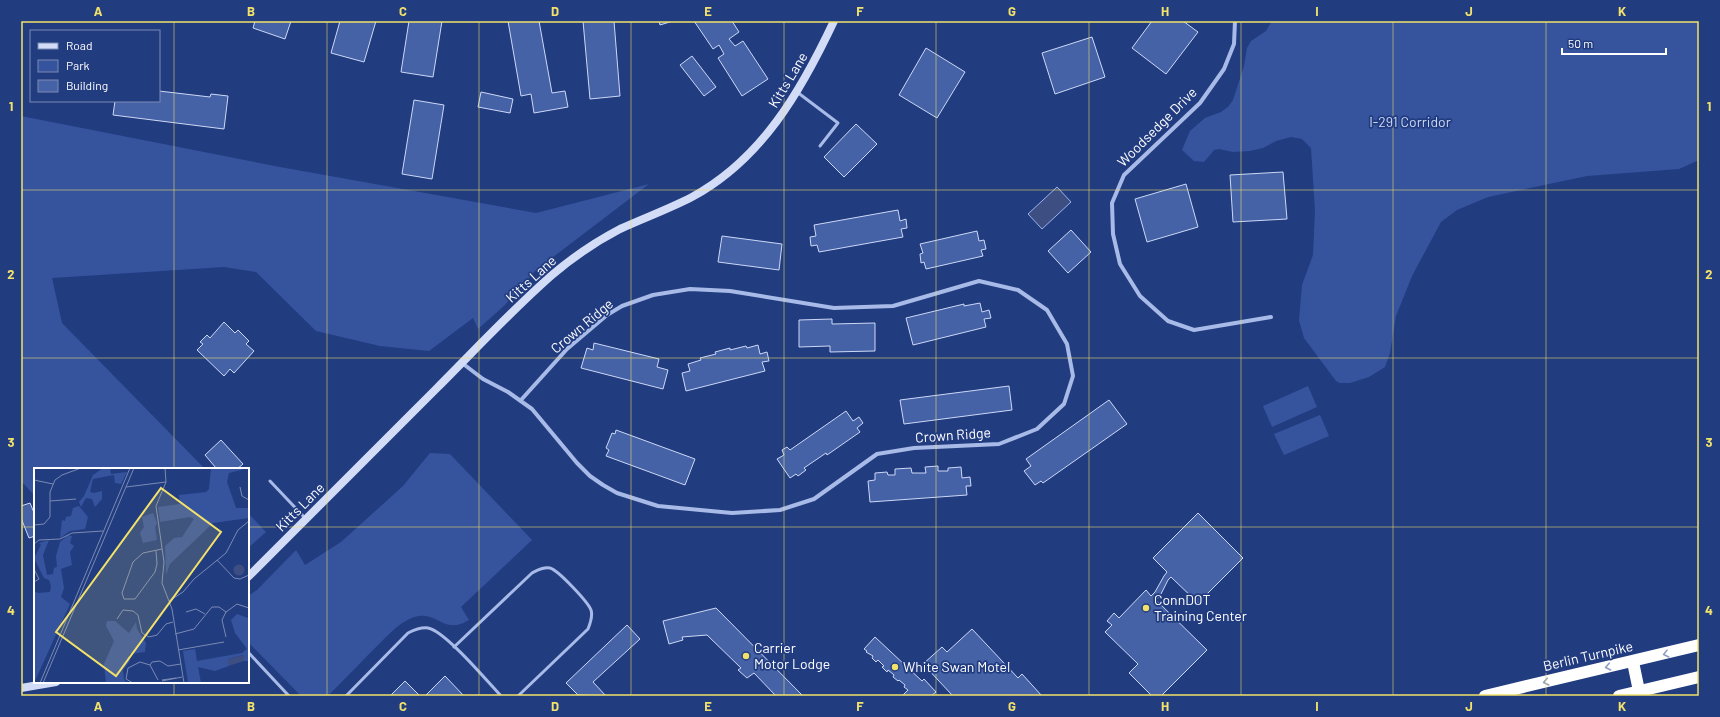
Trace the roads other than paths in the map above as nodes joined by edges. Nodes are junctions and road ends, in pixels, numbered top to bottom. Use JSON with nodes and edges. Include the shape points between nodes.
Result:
{"nodes":[{"id":1,"x":834,"y":21,"type":"edge"},
{"id":2,"x":1236,"y":21,"type":"edge"},
{"id":3,"x":797,"y":92,"type":"junction"},
{"id":4,"x":820,"y":146,"type":"dead end"},
{"id":5,"x":1271,"y":316,"type":"dead end"},
{"id":6,"x":462,"y":363,"type":"junction"},
{"id":7,"x":520,"y":400,"type":"junction"},
{"id":8,"x":270,"y":481,"type":"dead end"},
{"id":9,"x":306,"y":519,"type":"junction"},
{"id":10,"x":249,"y":576,"type":"edge"},
{"id":11,"x":1699,"y":646,"type":"edge"},
{"id":12,"x":454,"y":647,"type":"junction"},
{"id":13,"x":249,"y":653,"type":"edge"},
{"id":14,"x":1633,"y":662,"type":"junction"},
{"id":15,"x":1699,"y":677,"type":"edge"},
{"id":16,"x":50,"y":683,"type":"edge"},
{"id":17,"x":21,"y":688,"type":"edge"},
{"id":18,"x":1639,"y":691,"type":"junction"},
{"id":19,"x":289,"y":696,"type":"edge"},
{"id":20,"x":346,"y":696,"type":"edge"},
{"id":21,"x":500,"y":696,"type":"edge"},
{"id":22,"x":518,"y":696,"type":"edge"},
{"id":23,"x":1485,"y":696,"type":"edge"},
{"id":24,"x":1619,"y":696,"type":"edge"}],
"edges":[{"from":1,"to":3,"type":"street","name":"Kitts Lane"},
{"from":2,"to":5,"type":"street","name":"Woodsedge Drive","via":[[1234,44],[1224,69],[1200,103],[1124,175],[1112,203],[1113,234],[1120,264],[1140,296],[1168,322],[1194,330]]},
{"from":3,"to":4,"type":"lane","via":[[838,123]]},
{"from":3,"to":6,"type":"street","name":"Kitts Lane","via":[[773,128],[755,149],[714,184],[667,209],[619,230],[574,258],[535,290]]},
{"from":6,"to":7,"type":"street","name":"Crown Ridge","via":[[483,379]]},
{"from":6,"to":9,"type":"street","name":"Kitts Lane"},
{"from":7,"to":7,"type":"street","name":"Crown Ridge","via":[[542,420],[586,472],[617,493],[658,506],[732,513],[780,510],[814,499],[877,454],[914,448],[999,444],[1037,429],[1064,404],[1073,376],[1067,344],[1047,310],[1018,290],[979,281],[893,306],[834,308],[730,291],[690,289],[648,296],[607,315],[567,349]]},
{"from":8,"to":9,"type":"lane"},
{"from":9,"to":10,"type":"street","name":"Kitts Lane"},
{"from":11,"to":14,"type":"highway","name":"Berlin Turnpike","one_way":true},
{"from":12,"to":20,"type":"lane","via":[[444,636],[430,628],[414,629]]},
{"from":12,"to":21,"type":"lane"},
{"from":12,"to":22,"type":"lane","via":[[532,573],[541,568],[551,568],[559,573],[587,604],[591,611],[591,623]]},
{"from":13,"to":19,"type":"lane"},
{"from":14,"to":18,"type":"highway"},
{"from":14,"to":23,"type":"highway","name":"Berlin Turnpike","one_way":true},
{"from":15,"to":18,"type":"highway"},
{"from":16,"to":17,"type":"street"},
{"from":18,"to":24,"type":"highway"}]}
